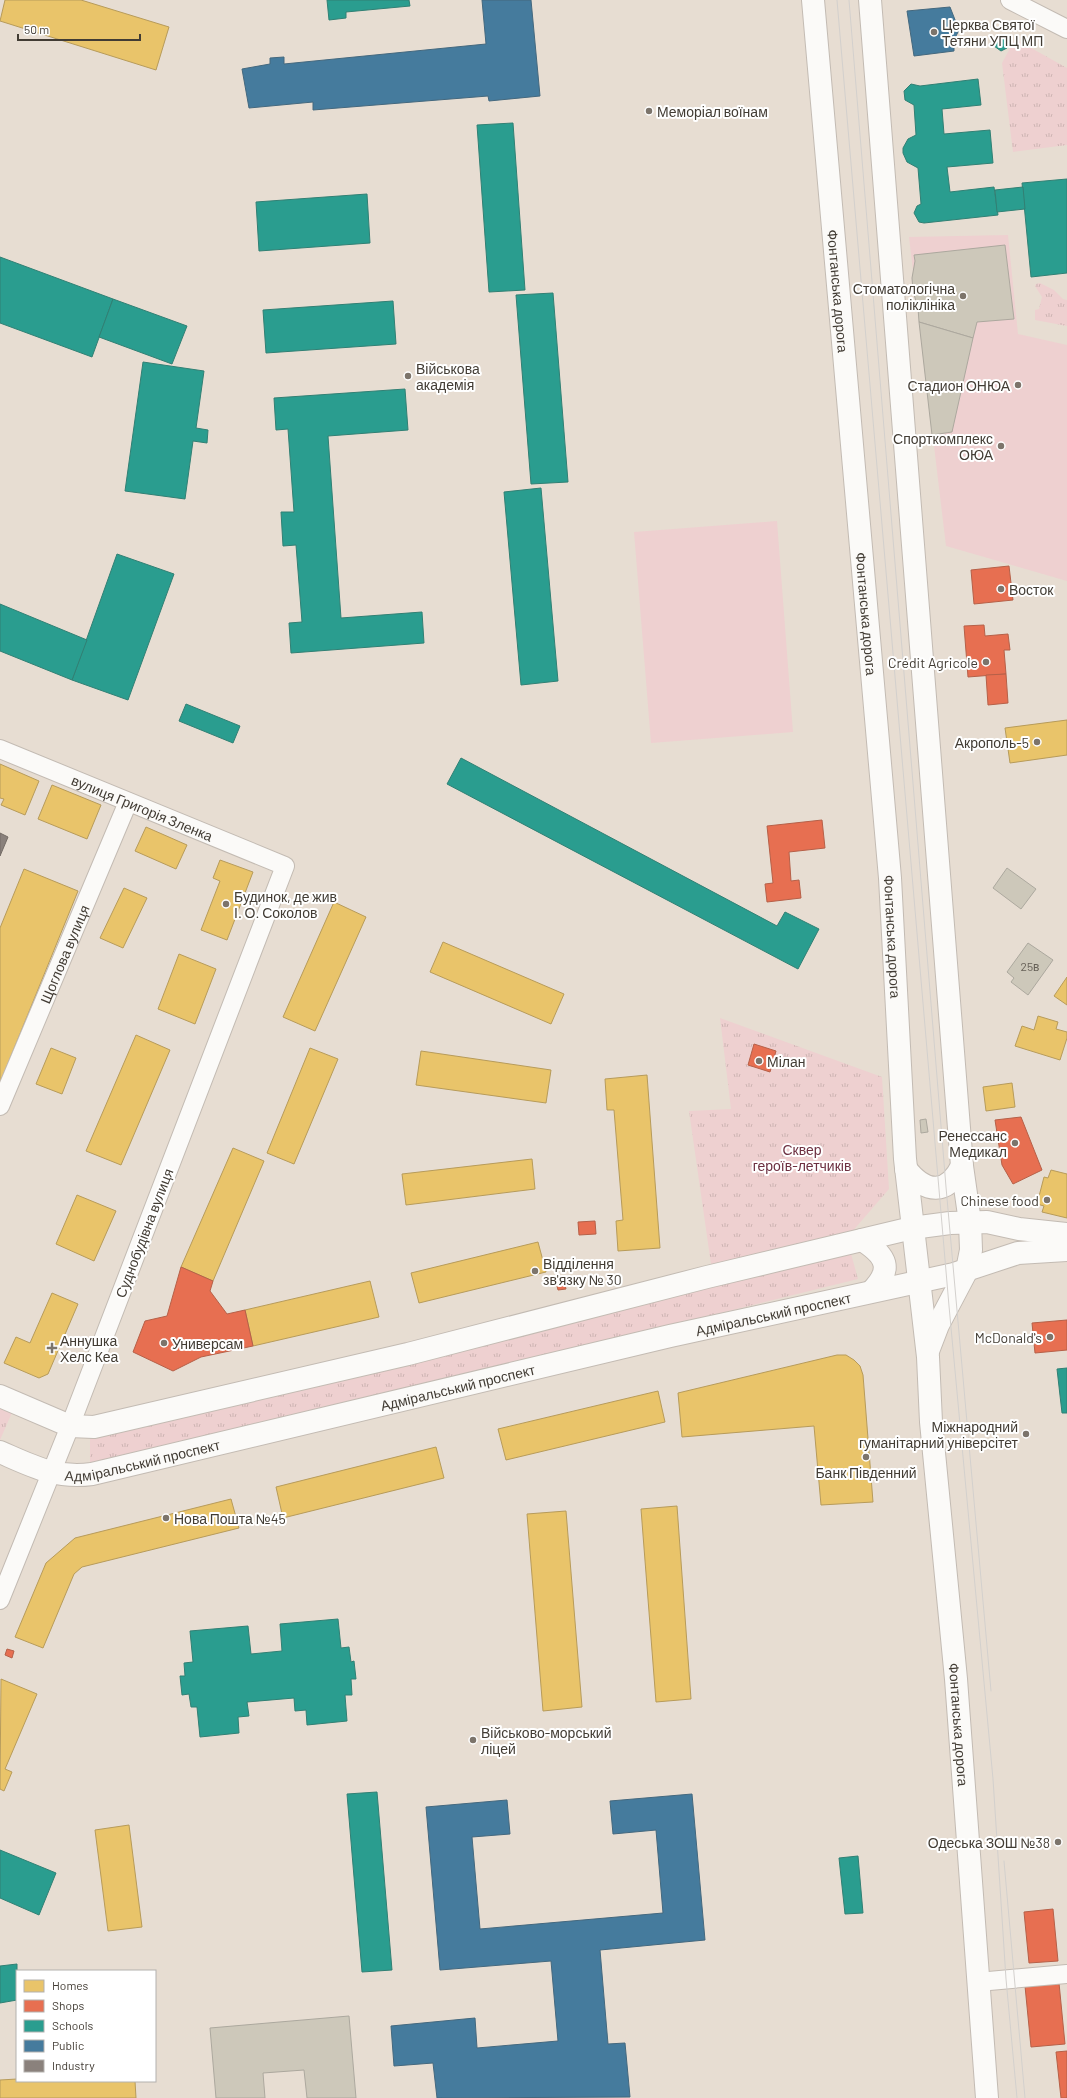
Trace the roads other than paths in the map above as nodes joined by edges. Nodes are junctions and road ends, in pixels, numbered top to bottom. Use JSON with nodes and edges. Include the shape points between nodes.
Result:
{"nodes":[{"id":1,"x":813,"y":0,"type":"edge"},
{"id":2,"x":870,"y":0,"type":"edge"},
{"id":3,"x":1010,"y":0,"type":"edge"},
{"id":4,"x":1067,"y":29,"type":"edge"},
{"id":5,"x":0,"y":749,"type":"edge"},
{"id":6,"x":128,"y":802,"type":"junction"},
{"id":7,"x":285,"y":866,"type":"joint"},
{"id":8,"x":0,"y":1106,"type":"edge"},
{"id":9,"x":962,"y":1166,"type":"junction"},
{"id":10,"x":906,"y":1169,"type":"junction"},
{"id":11,"x":970,"y":1222,"type":"junction"},
{"id":12,"x":912,"y":1228,"type":"junction"},
{"id":13,"x":1067,"y":1234,"type":"edge"},
{"id":14,"x":862,"y":1240,"type":"junction"},
{"id":15,"x":1067,"y":1250,"type":"edge"},
{"id":16,"x":967,"y":1270,"type":"junction"},
{"id":17,"x":918,"y":1282,"type":"junction"},
{"id":18,"x":872,"y":1291,"type":"junction"},
{"id":19,"x":927,"y":1352,"type":"junction"},
{"id":20,"x":0,"y":1396,"type":"edge"},
{"id":21,"x":70,"y":1426,"type":"junction"},
{"id":22,"x":0,"y":1452,"type":"edge"},
{"id":23,"x":50,"y":1473,"type":"junction"},
{"id":24,"x":0,"y":1600,"type":"edge"},
{"id":25,"x":1067,"y":1974,"type":"edge"},
{"id":26,"x":978,"y":1982,"type":"junction"},
{"id":27,"x":987,"y":2098,"type":"edge"}],
"edges":[{"from":1,"to":10,"type":"main road","name":"Фонтанська дорога","via":[[890,878]]},
{"from":2,"to":9,"type":"main road"},
{"from":3,"to":4,"type":"street"},
{"from":5,"to":6,"type":"street","name":"вулиця Григорія Зленка"},
{"from":6,"to":7,"type":"street","name":"вулиця Григорія Зленка"},
{"from":6,"to":8,"type":"street","name":"Щоглова вулиця"},
{"from":7,"to":21,"type":"street","name":"Суднобудівна вулиця"},
{"from":9,"to":10,"type":"main road","via":[[956,1179],[939,1188],[915,1180]]},
{"from":9,"to":11,"type":"main road"},
{"from":10,"to":12,"type":"main road","name":"Фонтанська дорога"},
{"from":11,"to":12,"type":"main road"},
{"from":11,"to":13,"type":"main road"},
{"from":11,"to":16,"type":"main road","name":"Фонтанська дорога","via":[[971,1250]]},
{"from":12,"to":14,"type":"main road"},
{"from":12,"to":17,"type":"main road","name":"Фонтанська дорога"},
{"from":14,"to":18,"type":"main road","via":[[875,1248],[884,1259],[885,1270],[881,1281]]},
{"from":14,"to":21,"type":"main road","via":[[416,1352],[94,1427]]},
{"from":15,"to":16,"type":"main road","name":"Адміральський проспект","via":[[1018,1253]]},
{"from":16,"to":17,"type":"main road","name":"Адміральський проспект"},
{"from":16,"to":19,"type":"main road","name":"Фонтанська дорога"},
{"from":17,"to":18,"type":"main road","name":"Адміральський проспект"},
{"from":17,"to":19,"type":"main road","name":"Фонтанська дорога"},
{"from":18,"to":23,"type":"main road","name":"Адміральський проспект","via":[[670,1336],[92,1474],[80,1476]]},
{"from":19,"to":26,"type":"main road","name":"Фонтанська дорога","via":[[931,1422],[956,1679]]},
{"from":20,"to":21,"type":"main road"},
{"from":21,"to":23,"type":"street","name":"Суднобудівна вулиця"},
{"from":22,"to":23,"type":"main road","name":"Адміральський проспект"},
{"from":23,"to":24,"type":"street","name":"Суднобудівна вулиця"},
{"from":25,"to":26,"type":"street"},
{"from":26,"to":27,"type":"main road","name":"Фонтанська дорога"}]}
